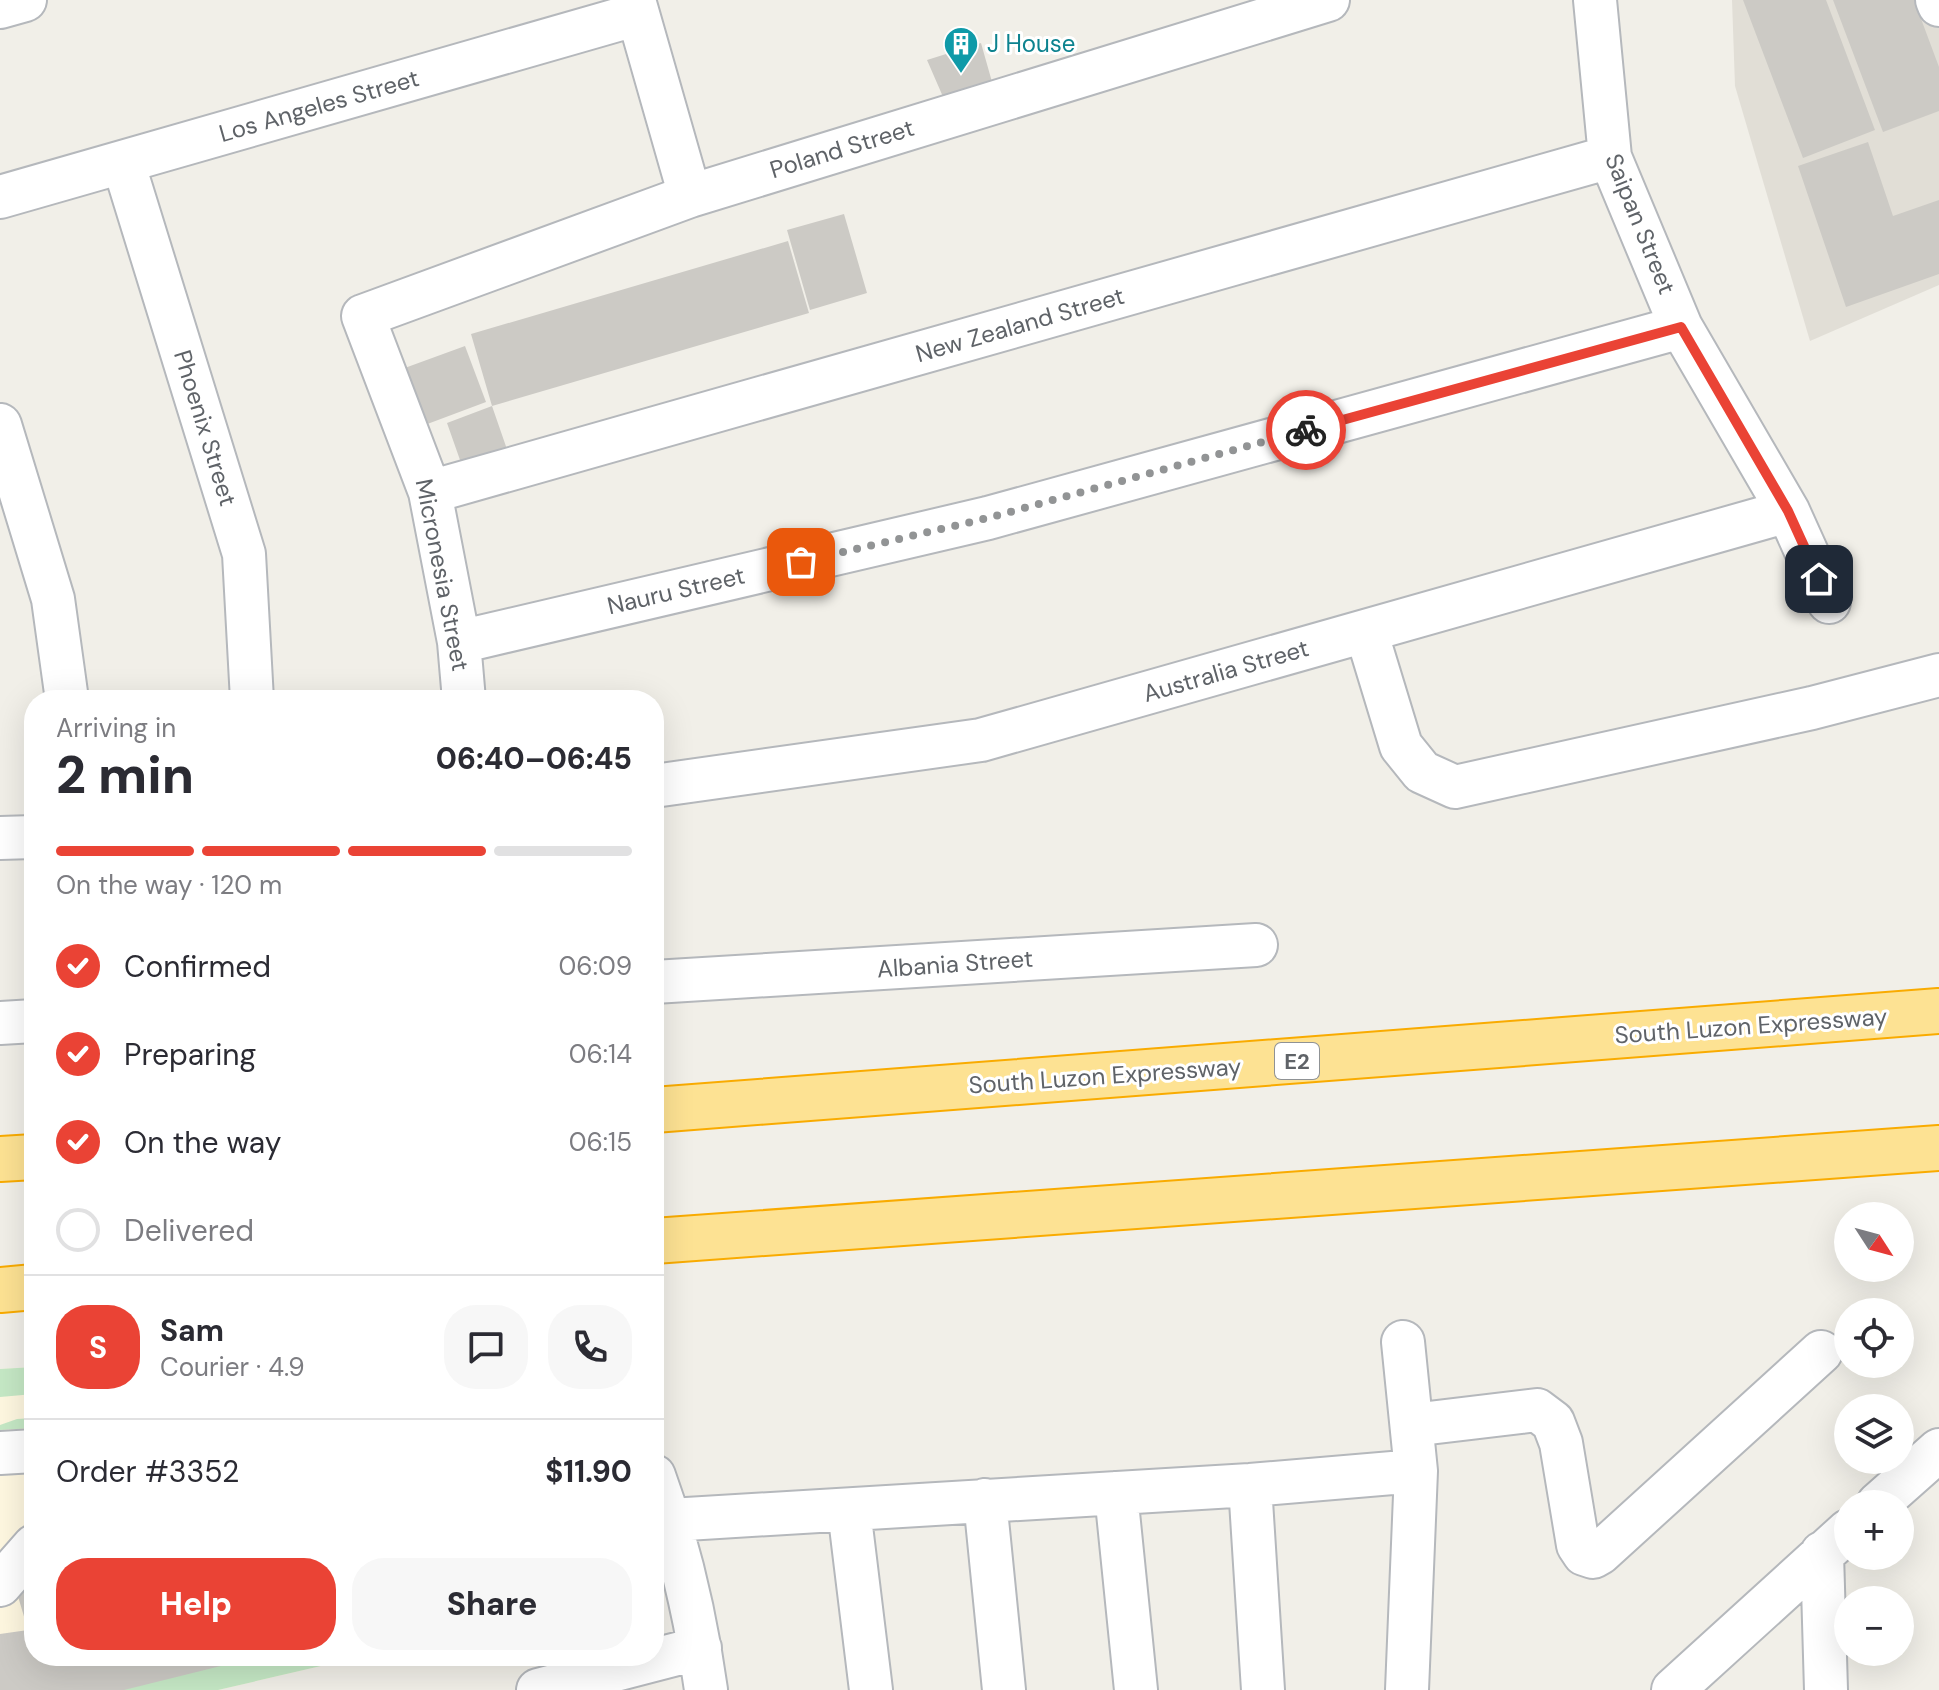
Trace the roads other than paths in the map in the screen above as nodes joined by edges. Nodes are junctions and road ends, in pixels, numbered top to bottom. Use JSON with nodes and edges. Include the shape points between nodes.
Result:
{"nodes":[{"id":1,"x":25,"y":0,"type":"edge"},
{"id":2,"x":1328,"y":0,"type":"edge"},
{"id":3,"x":1595,"y":0,"type":"edge"},
{"id":4,"x":0,"y":7,"type":"edge"},
{"id":5,"x":636,"y":7,"type":"edge"},
{"id":6,"x":1610,"y":157,"type":"junction"},
{"id":7,"x":123,"y":162,"type":"junction"},
{"id":8,"x":690,"y":196,"type":"junction"},
{"id":9,"x":0,"y":197,"type":"edge"},
{"id":10,"x":363,"y":316,"type":"joint"},
{"id":11,"x":1681,"y":327,"type":"junction"},
{"id":12,"x":0,"y":425,"type":"edge"},
{"id":13,"x":430,"y":492,"type":"junction"},
{"id":14,"x":1788,"y":511,"type":"junction"},
{"id":15,"x":1829,"y":602,"type":"dead end"},
{"id":16,"x":1366,"y":631,"type":"junction"},
{"id":17,"x":459,"y":642,"type":"junction"},
{"id":18,"x":1939,"y":675,"type":"edge"},
{"id":19,"x":66,"y":690,"type":"edge"},
{"id":20,"x":251,"y":690,"type":"edge"},
{"id":21,"x":463,"y":690,"type":"edge"},
{"id":22,"x":664,"y":785,"type":"edge"},
{"id":23,"x":24,"y":837,"type":"edge"},
{"id":24,"x":0,"y":838,"type":"edge"},
{"id":25,"x":1256,"y":945,"type":"dead end"},
{"id":26,"x":664,"y":981,"type":"edge"},
{"id":27,"x":1939,"y":1011,"type":"edge"},
{"id":28,"x":24,"y":1022,"type":"edge"},
{"id":29,"x":0,"y":1023,"type":"edge"},
{"id":30,"x":664,"y":1109,"type":"edge"},
{"id":31,"x":1939,"y":1148,"type":"edge"},
{"id":32,"x":24,"y":1158,"type":"edge"},
{"id":33,"x":0,"y":1159,"type":"edge"},
{"id":34,"x":664,"y":1240,"type":"edge"},
{"id":35,"x":24,"y":1288,"type":"edge"},
{"id":36,"x":0,"y":1290,"type":"edge"},
{"id":37,"x":1403,"y":1342,"type":"dead end"},
{"id":38,"x":1821,"y":1352,"type":"dead end"},
{"id":39,"x":1412,"y":1425,"type":"junction"},
{"id":40,"x":1939,"y":1450,"type":"edge"},
{"id":41,"x":24,"y":1452,"type":"edge"},
{"id":42,"x":0,"y":1453,"type":"edge"},
{"id":43,"x":1416,"y":1471,"type":"junction"},
{"id":44,"x":1250,"y":1485,"type":"junction"},
{"id":45,"x":1894,"y":1490,"type":"edge"},
{"id":46,"x":1116,"y":1493,"type":"junction"},
{"id":47,"x":985,"y":1500,"type":"junction"},
{"id":48,"x":664,"y":1504,"type":"edge"},
{"id":49,"x":849,"y":1510,"type":"junction"},
{"id":50,"x":670,"y":1520,"type":"junction"},
{"id":51,"x":1834,"y":1543,"type":"edge"},
{"id":52,"x":24,"y":1557,"type":"edge"},
{"id":53,"x":1834,"y":1558,"type":"edge"},
{"id":54,"x":0,"y":1585,"type":"edge"},
{"id":55,"x":700,"y":1648,"type":"junction"},
{"id":56,"x":664,"y":1657,"type":"edge"},
{"id":57,"x":631,"y":1666,"type":"edge"},
{"id":58,"x":538,"y":1690,"type":"edge"},
{"id":59,"x":706,"y":1690,"type":"edge"},
{"id":60,"x":871,"y":1690,"type":"edge"},
{"id":61,"x":1004,"y":1690,"type":"edge"},
{"id":62,"x":1136,"y":1690,"type":"edge"},
{"id":63,"x":1263,"y":1690,"type":"edge"},
{"id":64,"x":1407,"y":1690,"type":"edge"},
{"id":65,"x":1673,"y":1690,"type":"edge"},
{"id":66,"x":1826,"y":1690,"type":"edge"}],
"edges":[{"from":1,"to":4,"type":"street"},
{"from":2,"to":8,"type":"street","name":"Poland Street"},
{"from":3,"to":6,"type":"street","name":"Saipan Street"},
{"from":5,"to":7,"type":"street","name":"Los Angeles Street"},
{"from":5,"to":8,"type":"street"},
{"from":6,"to":11,"type":"street","name":"Saipan Street"},
{"from":6,"to":13,"type":"street","name":"New Zealand Street"},
{"from":7,"to":9,"type":"street","name":"Los Angeles Street"},
{"from":7,"to":20,"type":"street","name":"Phoenix Street","via":[[244,554]]},
{"from":8,"to":10,"type":"street","name":"Poland Street"},
{"from":10,"to":13,"type":"street","name":"Micronesia Street"},
{"from":11,"to":14,"type":"street","name":"Saipan Street"},
{"from":11,"to":17,"type":"street","name":"Nauru Street","via":[[988,518]]},
{"from":12,"to":19,"type":"street","via":[[53,599]]},
{"from":13,"to":17,"type":"street","name":"Micronesia Street"},
{"from":14,"to":15,"type":"street","name":"Saipan Street"},
{"from":14,"to":16,"type":"street","name":"Australia Street"},
{"from":16,"to":18,"type":"street","via":[[1401,746],[1422,772],[1455,787]]},
{"from":16,"to":22,"type":"street","name":"Australia Street","via":[[981,740]]},
{"from":17,"to":21,"type":"street","name":"Micronesia Street"},
{"from":23,"to":24,"type":"street"},
{"from":25,"to":26,"type":"street","name":"Albania Street"},
{"from":27,"to":30,"type":"highway","name":"South Luzon Expressway","number":"E2"},
{"from":28,"to":29,"type":"street"},
{"from":31,"to":34,"type":"highway"},
{"from":32,"to":33,"type":"highway"},
{"from":35,"to":36,"type":"highway"},
{"from":37,"to":39,"type":"street"},
{"from":38,"to":39,"type":"street","via":[[1593,1557],[1578,1545],[1553,1422],[1537,1410]]},
{"from":39,"to":43,"type":"street"},
{"from":40,"to":45,"type":"street"},
{"from":41,"to":42,"type":"street"},
{"from":43,"to":44,"type":"street"},
{"from":43,"to":64,"type":"street"},
{"from":44,"to":46,"type":"street"},
{"from":44,"to":63,"type":"street"},
{"from":46,"to":47,"type":"street"},
{"from":46,"to":62,"type":"street"},
{"from":47,"to":49,"type":"street"},
{"from":47,"to":61,"type":"street"},
{"from":48,"to":50,"type":"street"},
{"from":49,"to":50,"type":"street"},
{"from":49,"to":60,"type":"street"},
{"from":50,"to":55,"type":"street"},
{"from":51,"to":65,"type":"street"},
{"from":52,"to":54,"type":"street"},
{"from":53,"to":66,"type":"street"},
{"from":55,"to":56,"type":"street"},
{"from":55,"to":59,"type":"street"},
{"from":57,"to":58,"type":"street"}]}
